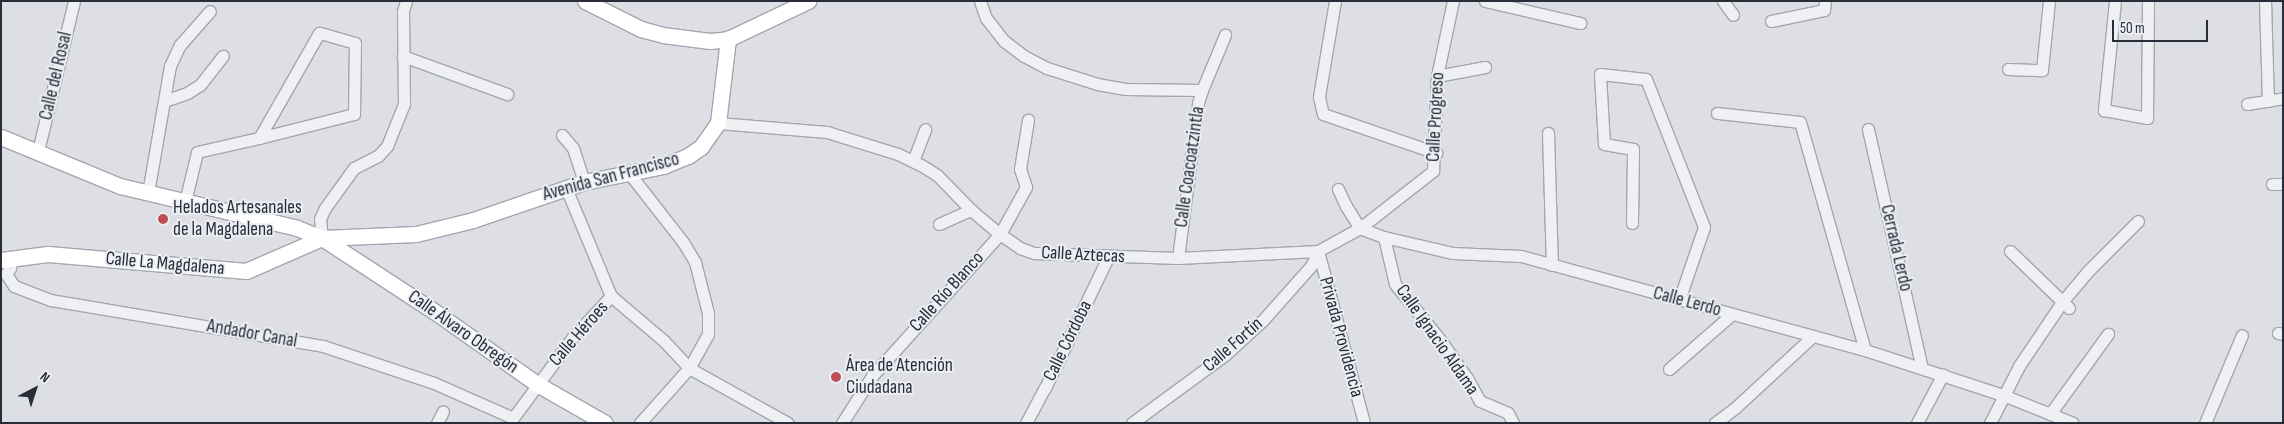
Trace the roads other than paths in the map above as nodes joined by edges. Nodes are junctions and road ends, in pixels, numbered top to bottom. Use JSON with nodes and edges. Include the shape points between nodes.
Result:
{"nodes":[{"id":1,"x":74,"y":1,"type":"edge"},
{"id":2,"x":406,"y":1,"type":"edge"},
{"id":3,"x":584,"y":1,"type":"edge"},
{"id":4,"x":808,"y":1,"type":"edge"},
{"id":5,"x":980,"y":1,"type":"edge"},
{"id":6,"x":1335,"y":1,"type":"edge"},
{"id":7,"x":1453,"y":1,"type":"edge"},
{"id":8,"x":1484,"y":1,"type":"edge"},
{"id":9,"x":1723,"y":1,"type":"edge"},
{"id":10,"x":1825,"y":1,"type":"edge"},
{"id":11,"x":2049,"y":1,"type":"edge"},
{"id":12,"x":2115,"y":1,"type":"edge"},
{"id":13,"x":2148,"y":1,"type":"edge"},
{"id":14,"x":2265,"y":1,"type":"edge"},
{"id":15,"x":210,"y":11,"type":"dead end"},
{"id":16,"x":1733,"y":15,"type":"dead end"},
{"id":17,"x":1771,"y":21,"type":"dead end"},
{"id":18,"x":1580,"y":23,"type":"dead end"},
{"id":19,"x":1225,"y":35,"type":"dead end"},
{"id":20,"x":728,"y":39,"type":"junction"},
{"id":21,"x":223,"y":56,"type":"dead end"},
{"id":22,"x":403,"y":56,"type":"junction"},
{"id":23,"x":1485,"y":67,"type":"dead end"},
{"id":24,"x":2008,"y":69,"type":"dead end"},
{"id":25,"x":1437,"y":76,"type":"junction"},
{"id":26,"x":1202,"y":90,"type":"junction"},
{"id":27,"x":508,"y":94,"type":"dead end"},
{"id":28,"x":2283,"y":98,"type":"edge"},
{"id":29,"x":164,"y":101,"type":"junction"},
{"id":30,"x":2268,"y":101,"type":"junction"},
{"id":31,"x":2246,"y":104,"type":"dead end"},
{"id":32,"x":1717,"y":113,"type":"dead end"},
{"id":33,"x":1028,"y":120,"type":"dead end"},
{"id":34,"x":718,"y":123,"type":"junction"},
{"id":35,"x":925,"y":129,"type":"dead end"},
{"id":36,"x":1868,"y":129,"type":"dead end"},
{"id":37,"x":1548,"y":132,"type":"dead end"},
{"id":38,"x":562,"y":135,"type":"dead end"},
{"id":39,"x":1,"y":137,"type":"edge"},
{"id":40,"x":259,"y":138,"type":"junction"},
{"id":41,"x":38,"y":151,"type":"junction"},
{"id":42,"x":1436,"y":153,"type":"junction"},
{"id":43,"x":913,"y":161,"type":"junction"},
{"id":44,"x":629,"y":173,"type":"junction"},
{"id":45,"x":584,"y":182,"type":"junction"},
{"id":46,"x":566,"y":188,"type":"junction"},
{"id":47,"x":1338,"y":189,"type":"dead end"},
{"id":48,"x":148,"y":193,"type":"junction"},
{"id":49,"x":185,"y":202,"type":"junction"},
{"id":50,"x":971,"y":210,"type":"junction"},
{"id":51,"x":2138,"y":221,"type":"dead end"},
{"id":52,"x":1632,"y":223,"type":"dead end"},
{"id":53,"x":939,"y":224,"type":"dead end"},
{"id":54,"x":1360,"y":228,"type":"junction"},
{"id":55,"x":1000,"y":234,"type":"junction"},
{"id":56,"x":1384,"y":237,"type":"junction"},
{"id":57,"x":322,"y":238,"type":"junction"},
{"id":58,"x":2010,"y":251,"type":"dead end"},
{"id":59,"x":1316,"y":252,"type":"junction"},
{"id":60,"x":1108,"y":257,"type":"junction"},
{"id":61,"x":1178,"y":258,"type":"junction"},
{"id":62,"x":7,"y":259,"type":"edge"},
{"id":63,"x":1552,"y":265,"type":"junction"},
{"id":64,"x":611,"y":296,"type":"junction"},
{"id":65,"x":1679,"y":300,"type":"junction"},
{"id":66,"x":2066,"y":305,"type":"junction"},
{"id":67,"x":1732,"y":314,"type":"junction"},
{"id":68,"x":2108,"y":334,"type":"dead end"},
{"id":69,"x":2242,"y":335,"type":"dead end"},
{"id":70,"x":1813,"y":336,"type":"junction"},
{"id":71,"x":1865,"y":350,"type":"junction"},
{"id":72,"x":690,"y":368,"type":"junction"},
{"id":73,"x":1922,"y":368,"type":"junction"},
{"id":74,"x":1669,"y":369,"type":"dead end"},
{"id":75,"x":1943,"y":374,"type":"junction"},
{"id":76,"x":537,"y":384,"type":"junction"},
{"id":77,"x":2006,"y":396,"type":"junction"},
{"id":78,"x":442,"y":411,"type":"dead end"},
{"id":79,"x":2050,"y":414,"type":"junction"},
{"id":80,"x":513,"y":418,"type":"joint"},
{"id":81,"x":437,"y":423,"type":"edge"},
{"id":82,"x":605,"y":423,"type":"edge"},
{"id":83,"x":640,"y":423,"type":"edge"},
{"id":84,"x":788,"y":423,"type":"edge"},
{"id":85,"x":842,"y":423,"type":"edge"},
{"id":86,"x":1026,"y":423,"type":"edge"},
{"id":87,"x":1132,"y":423,"type":"edge"},
{"id":88,"x":1364,"y":423,"type":"edge"},
{"id":89,"x":1513,"y":423,"type":"edge"},
{"id":90,"x":1715,"y":423,"type":"edge"},
{"id":91,"x":1917,"y":423,"type":"edge"},
{"id":92,"x":1990,"y":423,"type":"edge"},
{"id":93,"x":2073,"y":423,"type":"edge"},
{"id":94,"x":2205,"y":423,"type":"edge"}],
"edges":[{"from":1,"to":41,"type":"street","name":"Calle del Rosal"},
{"from":2,"to":22,"type":"street"},
{"from":3,"to":20,"type":"street","via":[[641,29],[710,41]]},
{"from":4,"to":20,"type":"street"},
{"from":5,"to":26,"type":"street","name":"Calle Coacoatzintla","via":[[986,18],[1004,41],[1047,68],[1097,84],[1126,89]]},
{"from":6,"to":42,"type":"street","via":[[1319,96],[1323,114]]},
{"from":7,"to":25,"type":"street","name":"Calle Progreso"},
{"from":8,"to":18,"type":"street"},
{"from":9,"to":16,"type":"street"},
{"from":10,"to":17,"type":"street","via":[[1824,10]]},
{"from":11,"to":24,"type":"street","via":[[2042,70]]},
{"from":12,"to":13,"type":"street","via":[[2104,110],[2147,118]]},
{"from":14,"to":30,"type":"street"},
{"from":15,"to":29,"type":"street","via":[[180,46],[170,66]]},
{"from":19,"to":26,"type":"street"},
{"from":20,"to":34,"type":"street","name":"Avenida San Francisco"},
{"from":21,"to":29,"type":"street","via":[[200,85]]},
{"from":22,"to":27,"type":"street"},
{"from":22,"to":57,"type":"street","via":[[404,104],[394,131],[378,156],[354,168],[325,208],[320,219]]},
{"from":23,"to":25,"type":"street"},
{"from":25,"to":42,"type":"street","name":"Calle Progreso"},
{"from":26,"to":61,"type":"street","name":"Calle Coacoatzintla","via":[[1192,140]]},
{"from":28,"to":30,"type":"street"},
{"from":29,"to":48,"type":"street"},
{"from":30,"to":31,"type":"street"},
{"from":32,"to":71,"type":"street","via":[[1800,122]]},
{"from":33,"to":55,"type":"street","name":"Calle Río Blanco","via":[[1020,168],[1026,187]]},
{"from":34,"to":43,"type":"street","name":"Calle Aztecas","via":[[827,132]]},
{"from":34,"to":44,"type":"street","name":"Avenida San Francisco","via":[[701,147],[688,156],[663,166]]},
{"from":35,"to":43,"type":"street"},
{"from":36,"to":73,"type":"street","name":"Cerrada Lerdo"},
{"from":37,"to":63,"type":"street"},
{"from":38,"to":45,"type":"street","via":[[574,148]]},
{"from":39,"to":41,"type":"street"},
{"from":40,"to":40,"type":"street","via":[[354,114],[355,43],[319,33]]},
{"from":40,"to":49,"type":"street","via":[[197,152]]},
{"from":41,"to":48,"type":"street","via":[[101,179]]},
{"from":42,"to":54,"type":"street","name":"Calle Progreso","via":[[1433,171]]},
{"from":43,"to":50,"type":"street","name":"Calle Aztecas","via":[[937,176]]},
{"from":44,"to":45,"type":"street","name":"Avenida San Francisco"},
{"from":44,"to":72,"type":"street","via":[[695,262],[708,313],[708,334]]},
{"from":45,"to":46,"type":"street","name":"Avenida San Francisco"},
{"from":46,"to":57,"type":"street","name":"Avenida San Francisco","via":[[473,220],[416,234]]},
{"from":46,"to":64,"type":"street","name":"Calle Héroes"},
{"from":47,"to":54,"type":"street"},
{"from":48,"to":49,"type":"street"},
{"from":49,"to":57,"type":"street","via":[[297,228]]},
{"from":50,"to":53,"type":"street"},
{"from":50,"to":55,"type":"street","name":"Calle Aztecas"},
{"from":51,"to":66,"type":"street","via":[[2087,272]]},
{"from":52,"to":65,"type":"street","via":[[1633,149],[1604,144],[1600,74],[1646,79],[1704,227]]},
{"from":54,"to":56,"type":"street","name":"Calle Lerdo"},
{"from":54,"to":59,"type":"street","name":"Calle Aztecas"},
{"from":55,"to":60,"type":"street","name":"Calle Aztecas","via":[[1034,253]]},
{"from":55,"to":85,"type":"street","name":"Calle Río Blanco","via":[[872,376]]},
{"from":56,"to":63,"type":"street","name":"Calle Lerdo","via":[[1453,253],[1521,256]]},
{"from":56,"to":89,"type":"street","name":"Calle Ignacio Aldama","via":[[1395,284],[1441,341],[1480,401],[1508,413]]},
{"from":57,"to":62,"type":"street","name":"Calle La Magdalena","via":[[246,271],[48,254]]},
{"from":57,"to":76,"type":"street","name":"Calle Álvaro Obregón"},
{"from":58,"to":66,"type":"street"},
{"from":59,"to":61,"type":"street","name":"Calle Aztecas"},
{"from":59,"to":87,"type":"street","name":"Calle Fortín","via":[[1311,266],[1263,320],[1226,354]]},
{"from":59,"to":88,"type":"street","name":"Privada Providencia"},
{"from":60,"to":61,"type":"street","name":"Calle Aztecas"},
{"from":60,"to":86,"type":"street","name":"Calle Córdoba"},
{"from":62,"to":80,"type":"street","name":"Andador Canal","via":[[10,268],[6,274],[14,286],[51,300],[323,346],[434,383]]},
{"from":63,"to":65,"type":"street","name":"Calle Lerdo"},
{"from":64,"to":72,"type":"street"},
{"from":64,"to":76,"type":"street","name":"Calle Héroes","via":[[573,337]]},
{"from":65,"to":67,"type":"street","name":"Calle Lerdo"},
{"from":66,"to":77,"type":"street","via":[[2019,366]]},
{"from":67,"to":70,"type":"street","name":"Calle Lerdo"},
{"from":67,"to":74,"type":"street"},
{"from":68,"to":79,"type":"street"},
{"from":69,"to":94,"type":"street"},
{"from":70,"to":71,"type":"street","name":"Calle Lerdo"},
{"from":70,"to":90,"type":"street"},
{"from":71,"to":73,"type":"street","name":"Calle Lerdo"},
{"from":72,"to":83,"type":"street"},
{"from":72,"to":84,"type":"street"},
{"from":73,"to":75,"type":"street","name":"Calle Lerdo"},
{"from":75,"to":77,"type":"street","name":"Calle Lerdo"},
{"from":75,"to":91,"type":"street"},
{"from":76,"to":80,"type":"street","name":"Calle Héroes"},
{"from":76,"to":82,"type":"street","name":"Calle Álvaro Obregón"},
{"from":77,"to":79,"type":"street","name":"Calle Lerdo"},
{"from":77,"to":92,"type":"street"},
{"from":78,"to":81,"type":"street"},
{"from":79,"to":93,"type":"street","name":"Calle Lerdo"}]}
